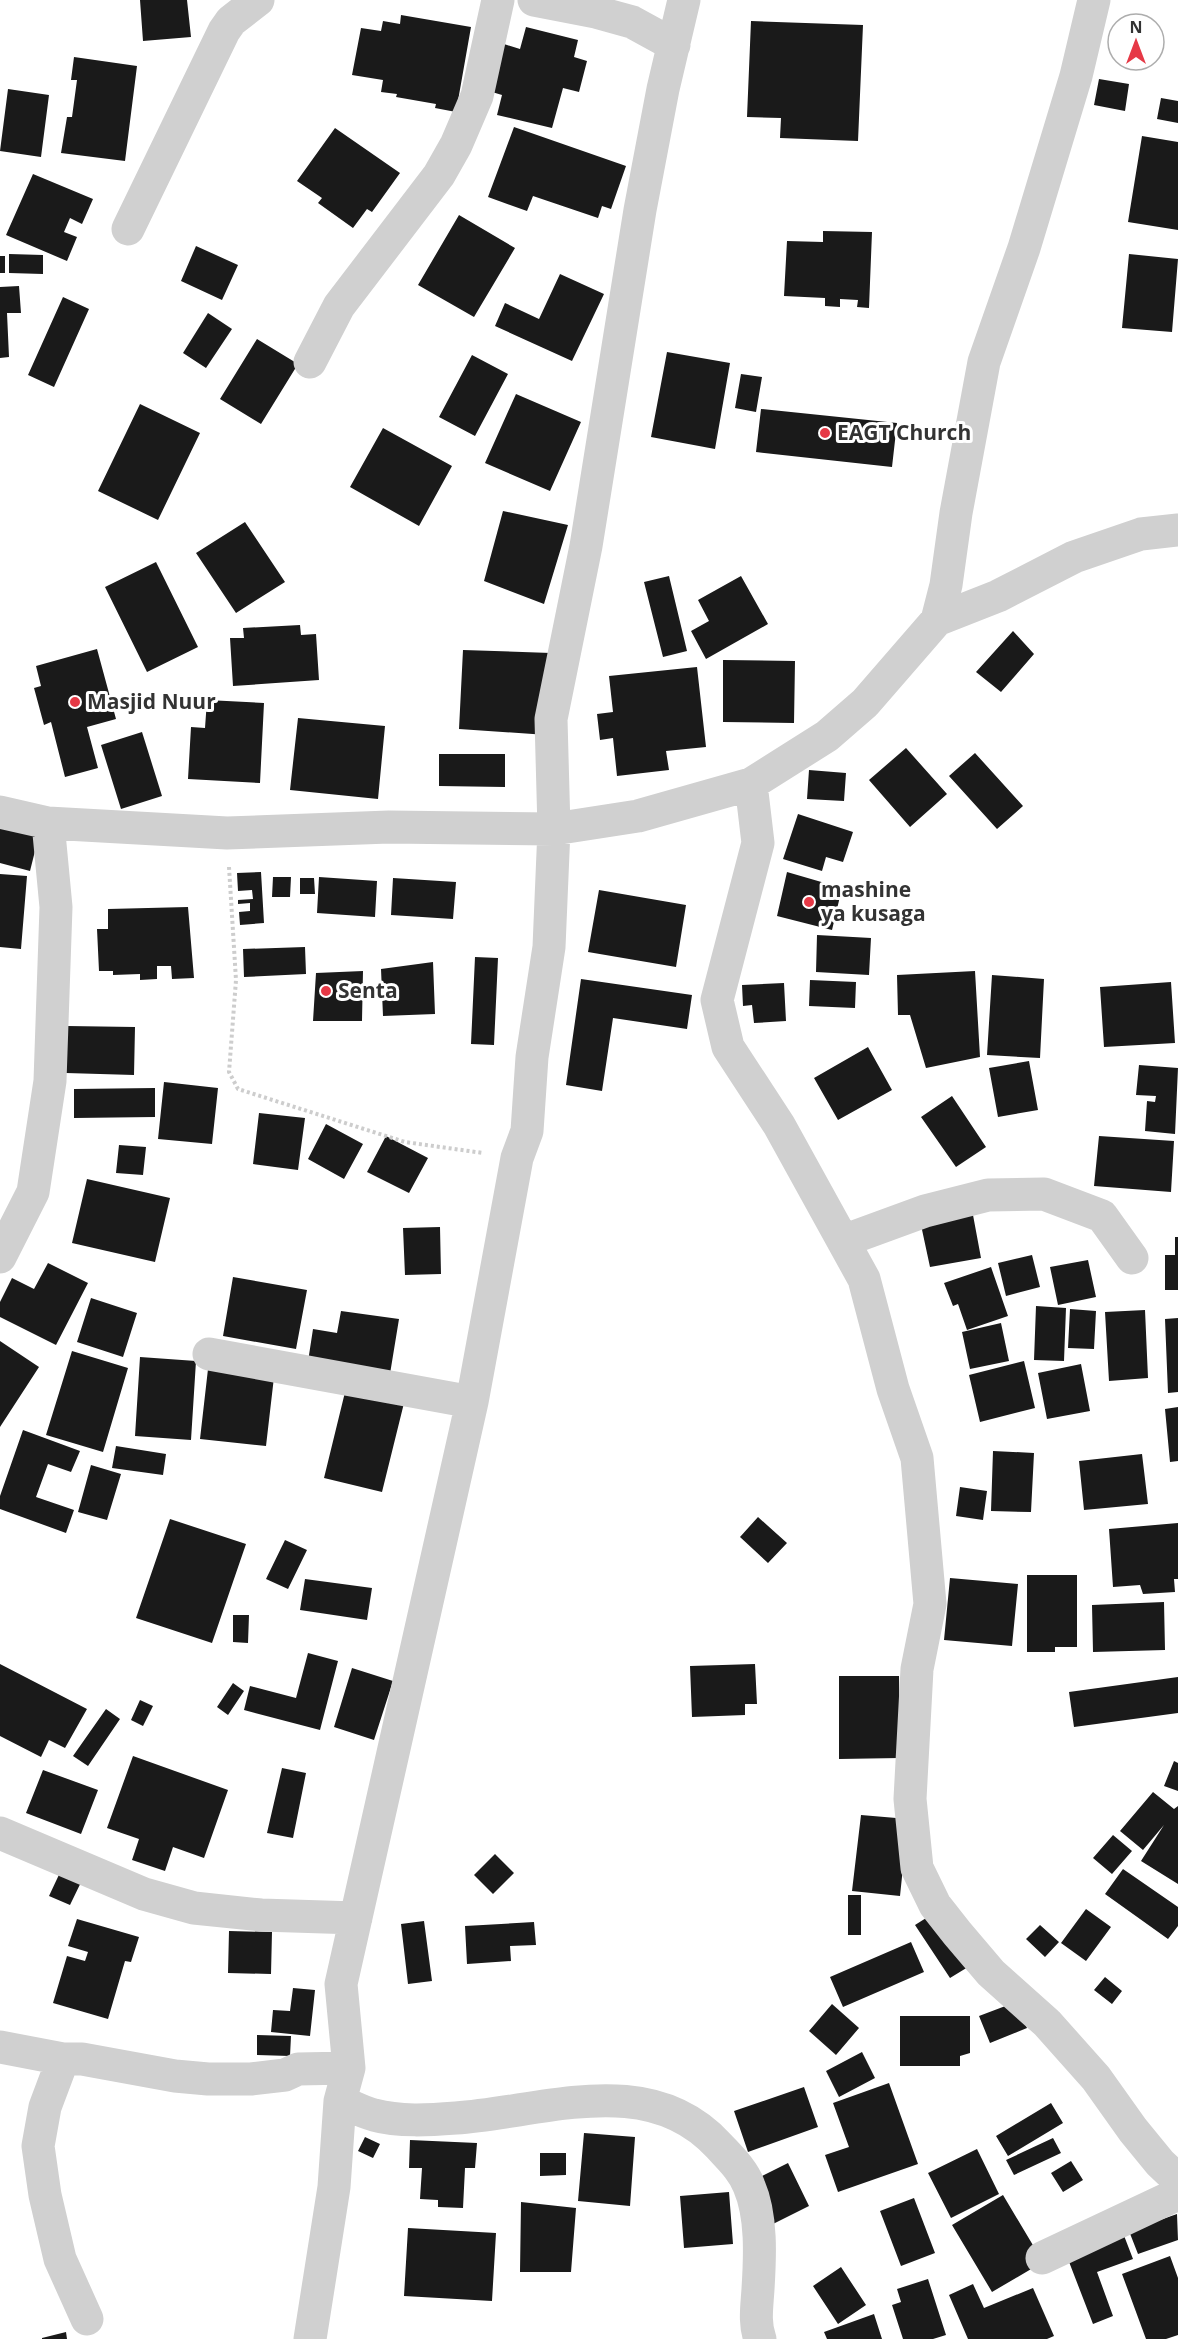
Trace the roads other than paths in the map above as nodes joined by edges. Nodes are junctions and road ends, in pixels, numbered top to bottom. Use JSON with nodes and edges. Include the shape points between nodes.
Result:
{"nodes":[{"id":1,"x":258,"y":0,"type":"edge"},
{"id":2,"x":498,"y":0,"type":"edge"},
{"id":3,"x":534,"y":0,"type":"edge"},
{"id":4,"x":1094,"y":0,"type":"edge"},
{"id":5,"x":684,"y":1,"type":"edge"},
{"id":6,"x":633,"y":22,"type":"junction"},
{"id":7,"x":674,"y":45,"type":"junction"},
{"id":8,"x":128,"y":229,"type":"dead end"},
{"id":9,"x":310,"y":362,"type":"dead end"},
{"id":10,"x":1178,"y":530,"type":"edge"},
{"id":11,"x":937,"y":620,"type":"junction"},
{"id":12,"x":751,"y":784,"type":"junction"},
{"id":13,"x":0,"y":812,"type":"edge"},
{"id":14,"x":48,"y":824,"type":"junction"},
{"id":15,"x":554,"y":829,"type":"junction"},
{"id":16,"x":843,"y":1241,"type":"junction"},
{"id":17,"x":0,"y":1257,"type":"edge"},
{"id":18,"x":1132,"y":1258,"type":"dead end"},
{"id":19,"x":210,"y":1354,"type":"dead end"},
{"id":20,"x":472,"y":1402,"type":"junction"},
{"id":21,"x":0,"y":1833,"type":"edge"},
{"id":22,"x":356,"y":1918,"type":"junction"},
{"id":23,"x":0,"y":2047,"type":"edge"},
{"id":24,"x":63,"y":2059,"type":"junction"},
{"id":25,"x":349,"y":2068,"type":"junction"},
{"id":26,"x":340,"y":2101,"type":"junction"},
{"id":27,"x":1178,"y":2180,"type":"edge"},
{"id":28,"x":1178,"y":2194,"type":"edge"},
{"id":29,"x":1042,"y":2258,"type":"dead end"},
{"id":30,"x":87,"y":2319,"type":"dead end"},
{"id":31,"x":310,"y":2339,"type":"edge"},
{"id":32,"x":760,"y":2339,"type":"edge"}],
"edges":[{"from":1,"to":8,"type":"street","via":[[224,31]]},
{"from":2,"to":9,"type":"street","via":[[477,96],[456,146],[439,175],[339,306]]},
{"from":3,"to":6,"type":"street"},
{"from":4,"to":11,"type":"street","via":[[1076,76],[1024,248],[984,362]]},
{"from":5,"to":6,"type":"street"},
{"from":5,"to":7,"type":"street"},
{"from":6,"to":7,"type":"street"},
{"from":7,"to":15,"type":"street","via":[[640,210],[586,546],[551,719]]},
{"from":10,"to":11,"type":"street","via":[[1141,534],[1074,557],[998,596]]},
{"from":11,"to":12,"type":"street","via":[[865,703],[827,736]]},
{"from":12,"to":15,"type":"street","via":[[638,816]]},
{"from":12,"to":16,"type":"street","via":[[758,843],[717,1000],[728,1047],[779,1125]]},
{"from":13,"to":14,"type":"street"},
{"from":14,"to":15,"type":"street","via":[[227,834],[389,827]]},
{"from":14,"to":17,"type":"street","via":[[56,907],[50,1081],[33,1192]]},
{"from":15,"to":20,"type":"street","via":[[549,947],[532,1057],[527,1131],[517,1158]]},
{"from":16,"to":18,"type":"street","via":[[925,1211],[988,1195],[1044,1194],[1102,1216]]},
{"from":16,"to":27,"type":"street","via":[[864,1279],[893,1389],[917,1458],[930,1604],[917,1669],[910,1799],[917,1868],[935,1905],[957,1934],[991,1973],[1047,2023]]},
{"from":19,"to":20,"type":"street"},
{"from":20,"to":22,"type":"street"},
{"from":21,"to":22,"type":"street","via":[[144,1894],[194,1908]]},
{"from":22,"to":25,"type":"street","via":[[341,1984]]},
{"from":23,"to":24,"type":"street"},
{"from":24,"to":25,"type":"street","via":[[208,2079],[251,2079],[285,2075],[298,2069]]},
{"from":24,"to":30,"type":"street","via":[[45,2107],[38,2146],[60,2259]]},
{"from":25,"to":26,"type":"street"},
{"from":26,"to":31,"type":"street","via":[[334,2187]]},
{"from":26,"to":32,"type":"street","via":[[374,2115],[398,2118],[453,2118],[576,2101],[627,2101],[688,2118],[736,2164],[749,2186],[760,2237]]},
{"from":28,"to":29,"type":"street"}]}
